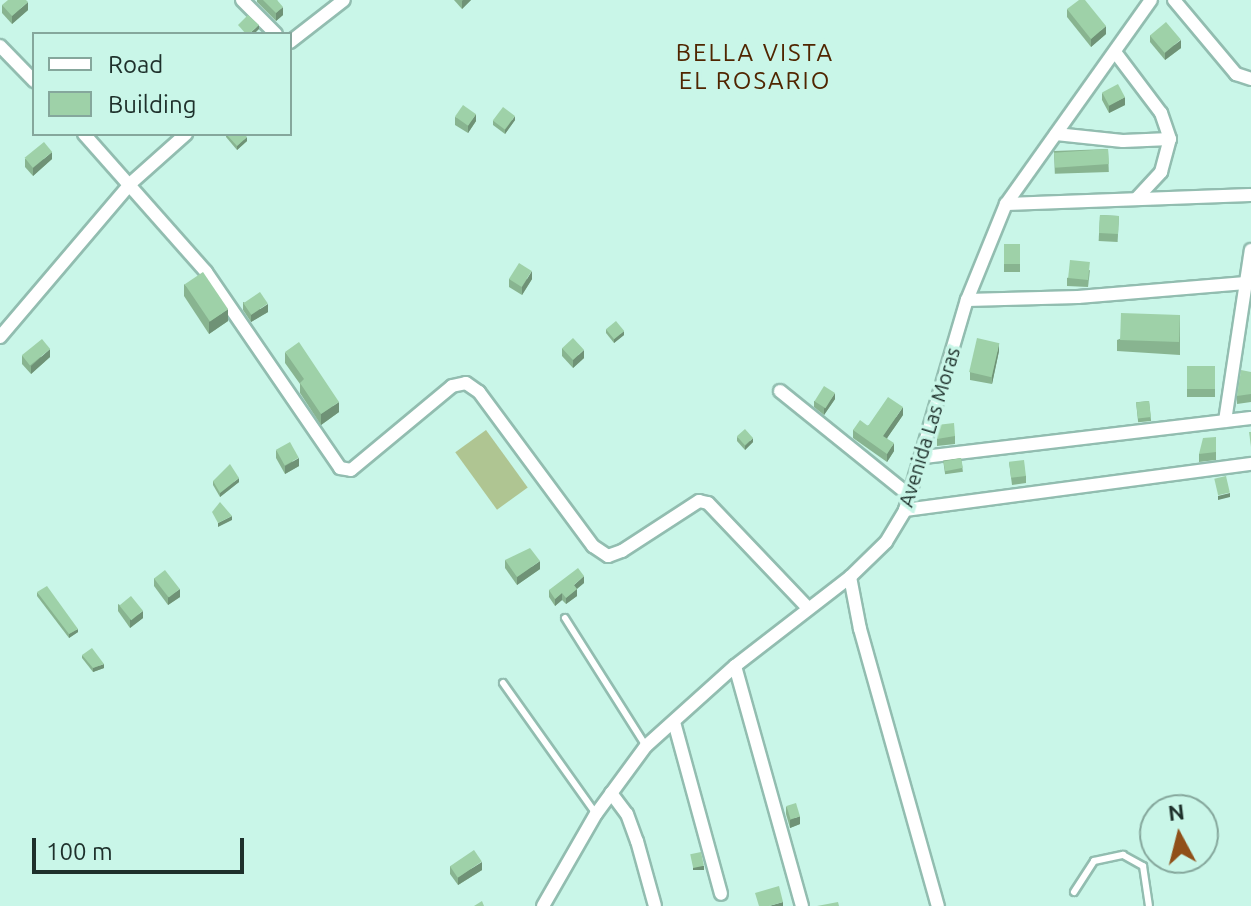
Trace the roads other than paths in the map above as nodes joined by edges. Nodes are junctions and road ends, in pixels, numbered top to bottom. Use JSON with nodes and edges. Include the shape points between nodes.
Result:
{"nodes":[{"id":1,"x":242,"y":0,"type":"edge"},
{"id":2,"x":344,"y":0,"type":"edge"},
{"id":3,"x":1151,"y":0,"type":"edge"},
{"id":4,"x":1174,"y":0,"type":"edge"},
{"id":5,"x":274,"y":32,"type":"edge"},
{"id":6,"x":292,"y":40,"type":"edge"},
{"id":7,"x":0,"y":46,"type":"edge"},
{"id":8,"x":1115,"y":52,"type":"junction"},
{"id":9,"x":32,"y":79,"type":"edge"},
{"id":10,"x":1251,"y":79,"type":"edge"},
{"id":11,"x":1056,"y":134,"type":"junction"},
{"id":12,"x":86,"y":136,"type":"edge"},
{"id":13,"x":184,"y":136,"type":"edge"},
{"id":14,"x":1170,"y":139,"type":"junction"},
{"id":15,"x":131,"y":183,"type":"junction"},
{"id":16,"x":1251,"y":195,"type":"edge"},
{"id":17,"x":1136,"y":199,"type":"junction"},
{"id":18,"x":1006,"y":204,"type":"junction"},
{"id":19,"x":1251,"y":250,"type":"edge"},
{"id":20,"x":1245,"y":283,"type":"junction"},
{"id":21,"x":967,"y":300,"type":"junction"},
{"id":22,"x":0,"y":337,"type":"edge"},
{"id":23,"x":780,"y":391,"type":"dead end"},
{"id":24,"x":1251,"y":418,"type":"edge"},
{"id":25,"x":1225,"y":421,"type":"junction"},
{"id":26,"x":924,"y":457,"type":"junction"},
{"id":27,"x":1251,"y":464,"type":"edge"},
{"id":28,"x":909,"y":495,"type":"junction"},
{"id":29,"x":905,"y":510,"type":"junction"},
{"id":30,"x":850,"y":577,"type":"junction"},
{"id":31,"x":808,"y":608,"type":"junction"},
{"id":32,"x":565,"y":618,"type":"dead end"},
{"id":33,"x":735,"y":666,"type":"junction"},
{"id":34,"x":503,"y":683,"type":"dead end"},
{"id":35,"x":674,"y":722,"type":"junction"},
{"id":36,"x":646,"y":746,"type":"junction"},
{"id":37,"x":611,"y":793,"type":"junction"},
{"id":38,"x":596,"y":814,"type":"junction"},
{"id":39,"x":1074,"y":892,"type":"dead end"},
{"id":40,"x":721,"y":894,"type":"dead end"},
{"id":41,"x":543,"y":906,"type":"edge"},
{"id":42,"x":655,"y":906,"type":"edge"},
{"id":43,"x":802,"y":906,"type":"edge"},
{"id":44,"x":938,"y":906,"type":"edge"},
{"id":45,"x":1149,"y":906,"type":"edge"}],
"edges":[{"from":1,"to":5,"type":"street"},
{"from":2,"to":6,"type":"street"},
{"from":3,"to":8,"type":"street","name":"Avenida Las Moras"},
{"from":4,"to":10,"type":"street","via":[[1236,74]]},
{"from":7,"to":9,"type":"street"},
{"from":8,"to":11,"type":"street","name":"Avenida Las Moras"},
{"from":8,"to":14,"type":"street","via":[[1161,113]]},
{"from":11,"to":14,"type":"street","via":[[1123,141]]},
{"from":11,"to":18,"type":"street","name":"Avenida Las Moras"},
{"from":12,"to":15,"type":"street"},
{"from":13,"to":15,"type":"street"},
{"from":14,"to":17,"type":"street","via":[[1161,172]]},
{"from":15,"to":22,"type":"street"},
{"from":15,"to":31,"type":"street","via":[[206,272],[340,468],[351,470],[452,386],[466,383],[479,392],[593,546],[608,556],[699,501],[708,503]]},
{"from":16,"to":17,"type":"street"},
{"from":17,"to":18,"type":"street"},
{"from":18,"to":21,"type":"street","name":"Avenida Las Moras"},
{"from":19,"to":20,"type":"street"},
{"from":20,"to":21,"type":"street"},
{"from":20,"to":25,"type":"street"},
{"from":21,"to":26,"type":"street","name":"Avenida Las Moras"},
{"from":23,"to":28,"type":"street"},
{"from":24,"to":25,"type":"street"},
{"from":25,"to":26,"type":"street"},
{"from":26,"to":28,"type":"street","name":"Avenida Las Moras"},
{"from":27,"to":29,"type":"street"},
{"from":28,"to":29,"type":"street","name":"Avenida Las Moras"},
{"from":29,"to":30,"type":"street","name":"Avenida Las Moras","via":[[886,542]]},
{"from":30,"to":31,"type":"street","name":"Avenida Las Moras"},
{"from":30,"to":44,"type":"street"},
{"from":31,"to":33,"type":"street","name":"Avenida Las Moras"},
{"from":32,"to":36,"type":"lane"},
{"from":33,"to":35,"type":"street","name":"Avenida Las Moras"},
{"from":33,"to":43,"type":"street"},
{"from":34,"to":38,"type":"lane"},
{"from":35,"to":36,"type":"street","name":"Avenida Las Moras"},
{"from":35,"to":40,"type":"street"},
{"from":36,"to":37,"type":"street","name":"Avenida Las Moras"},
{"from":37,"to":38,"type":"street","name":"Avenida Las Moras"},
{"from":37,"to":42,"type":"street","via":[[627,814]]},
{"from":38,"to":41,"type":"street","name":"Avenida Las Moras"},
{"from":39,"to":45,"type":"lane","via":[[1094,861],[1123,855],[1143,866]]}]}
